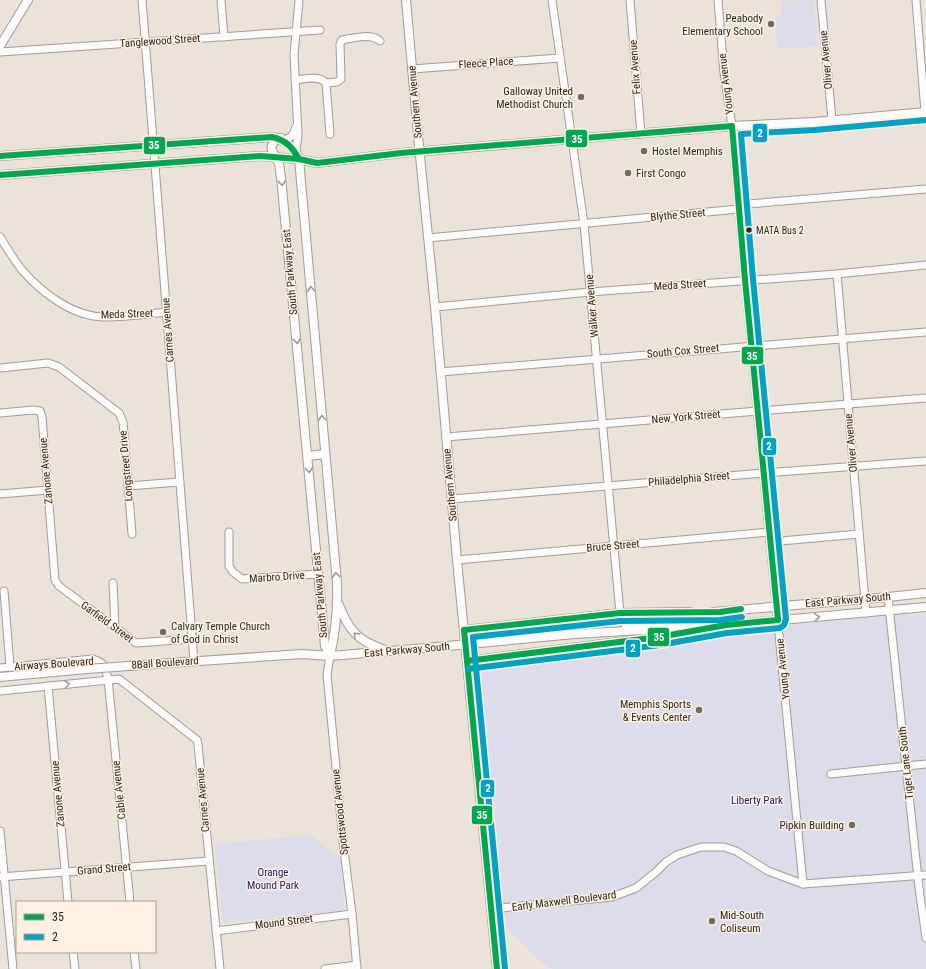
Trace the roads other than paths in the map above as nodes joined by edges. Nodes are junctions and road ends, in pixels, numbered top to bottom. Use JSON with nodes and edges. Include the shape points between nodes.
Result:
{"nodes":[{"id":1,"x":28,"y":0,"type":"edge"},
{"id":2,"x":142,"y":0,"type":"edge"},
{"id":3,"x":221,"y":0,"type":"edge"},
{"id":4,"x":299,"y":0,"type":"edge"},
{"id":5,"x":406,"y":0,"type":"edge"},
{"id":6,"x":552,"y":0,"type":"edge"},
{"id":7,"x":630,"y":0,"type":"edge"},
{"id":8,"x":718,"y":0,"type":"edge"},
{"id":9,"x":821,"y":0,"type":"edge"},
{"id":10,"x":916,"y":0,"type":"edge"},
{"id":11,"x":320,"y":30,"type":"dead end"},
{"id":12,"x":296,"y":32,"type":"junction"},
{"id":13,"x":224,"y":37,"type":"junction"},
{"id":14,"x":380,"y":41,"type":"dead end"},
{"id":15,"x":146,"y":42,"type":"junction"},
{"id":16,"x":0,"y":46,"type":"edge"},
{"id":17,"x":0,"y":52,"type":"edge"},
{"id":18,"x":560,"y":58,"type":"junction"},
{"id":19,"x":412,"y":69,"type":"junction"},
{"id":20,"x":295,"y":80,"type":"junction"},
{"id":21,"x":326,"y":83,"type":"junction"},
{"id":22,"x":926,"y":112,"type":"edge"},
{"id":23,"x":832,"y":120,"type":"junction"},
{"id":24,"x":297,"y":125,"type":"junction"},
{"id":25,"x":732,"y":126,"type":"junction"},
{"id":26,"x":330,"y":134,"type":"dead end"},
{"id":27,"x":641,"y":134,"type":"junction"},
{"id":28,"x":283,"y":139,"type":"junction"},
{"id":29,"x":571,"y":139,"type":"junction"},
{"id":30,"x":153,"y":146,"type":"junction"},
{"id":31,"x":419,"y":152,"type":"junction"},
{"id":32,"x":0,"y":156,"type":"edge"},
{"id":33,"x":297,"y":156,"type":"junction"},
{"id":34,"x":274,"y":157,"type":"junction"},
{"id":35,"x":154,"y":164,"type":"junction"},
{"id":36,"x":0,"y":175,"type":"edge"},
{"id":37,"x":926,"y":189,"type":"edge"},
{"id":38,"x":739,"y":209,"type":"junction"},
{"id":39,"x":584,"y":224,"type":"junction"},
{"id":40,"x":0,"y":237,"type":"edge"},
{"id":41,"x":428,"y":238,"type":"junction"},
{"id":42,"x":926,"y":265,"type":"edge"},
{"id":43,"x":837,"y":274,"type":"junction"},
{"id":44,"x":745,"y":280,"type":"junction"},
{"id":45,"x":590,"y":292,"type":"junction"},
{"id":46,"x":435,"y":307,"type":"junction"},
{"id":47,"x":166,"y":312,"type":"junction"},
{"id":48,"x":926,"y":332,"type":"edge"},
{"id":49,"x":842,"y":339,"type":"junction"},
{"id":50,"x":751,"y":345,"type":"junction"},
{"id":51,"x":596,"y":358,"type":"junction"},
{"id":52,"x":0,"y":368,"type":"edge"},
{"id":53,"x":440,"y":372,"type":"junction"},
{"id":54,"x":926,"y":398,"type":"edge"},
{"id":55,"x":848,"y":404,"type":"junction"},
{"id":56,"x":758,"y":411,"type":"junction"},
{"id":57,"x":0,"y":413,"type":"edge"},
{"id":58,"x":602,"y":425,"type":"junction"},
{"id":59,"x":446,"y":438,"type":"junction"},
{"id":60,"x":325,"y":454,"type":"junction"},
{"id":61,"x":308,"y":456,"type":"junction"},
{"id":62,"x":926,"y":461,"type":"edge"},
{"id":63,"x":853,"y":467,"type":"junction"},
{"id":64,"x":764,"y":473,"type":"junction"},
{"id":65,"x":179,"y":482,"type":"junction"},
{"id":66,"x":128,"y":486,"type":"junction"},
{"id":67,"x":608,"y":486,"type":"junction"},
{"id":68,"x":48,"y":490,"type":"junction"},
{"id":69,"x":0,"y":494,"type":"edge"},
{"id":70,"x":452,"y":499,"type":"junction"},
{"id":71,"x":229,"y":532,"type":"dead end"},
{"id":72,"x":769,"y":532,"type":"junction"},
{"id":73,"x":132,"y":534,"type":"dead end"},
{"id":74,"x":859,"y":534,"type":"junction"},
{"id":75,"x":770,"y":542,"type":"junction"},
{"id":76,"x":613,"y":546,"type":"junction"},
{"id":77,"x":457,"y":560,"type":"junction"},
{"id":78,"x":318,"y":574,"type":"junction"},
{"id":79,"x":55,"y":580,"type":"joint"},
{"id":80,"x":113,"y":583,"type":"dead end"},
{"id":81,"x":4,"y":591,"type":"dead end"},
{"id":82,"x":926,"y":593,"type":"edge"},
{"id":83,"x":888,"y":597,"type":"junction"},
{"id":84,"x":864,"y":599,"type":"junction"},
{"id":85,"x":338,"y":603,"type":"junction"},
{"id":86,"x":776,"y":606,"type":"junction"},
{"id":87,"x":926,"y":607,"type":"edge"},
{"id":88,"x":889,"y":611,"type":"junction"},
{"id":89,"x":714,"y":612,"type":"junction"},
{"id":90,"x":620,"y":613,"type":"junction"},
{"id":91,"x":866,"y":613,"type":"junction"},
{"id":92,"x":778,"y":620,"type":"junction"},
{"id":93,"x":726,"y":625,"type":"junction"},
{"id":94,"x":115,"y":628,"type":"junction"},
{"id":95,"x":464,"y":630,"type":"junction"},
{"id":96,"x":578,"y":634,"type":"junction"},
{"id":97,"x":191,"y":639,"type":"junction"},
{"id":98,"x":389,"y":652,"type":"junction"},
{"id":99,"x":330,"y":656,"type":"junction"},
{"id":100,"x":194,"y":661,"type":"junction"},
{"id":101,"x":467,"y":661,"type":"junction"},
{"id":102,"x":10,"y":667,"type":"junction"},
{"id":103,"x":0,"y":668,"type":"edge"},
{"id":104,"x":0,"y":677,"type":"edge"},
{"id":105,"x":108,"y":679,"type":"junction"},
{"id":106,"x":48,"y":686,"type":"junction"},
{"id":107,"x":0,"y":691,"type":"edge"},
{"id":108,"x":926,"y":764,"type":"edge"},
{"id":109,"x":906,"y":766,"type":"junction"},
{"id":110,"x":831,"y":774,"type":"dead end"},
{"id":111,"x":0,"y":831,"type":"edge"},
{"id":112,"x":209,"y":861,"type":"junction"},
{"id":113,"x":127,"y":867,"type":"junction"},
{"id":114,"x":66,"y":872,"type":"junction"},
{"id":115,"x":926,"y":874,"type":"edge"},
{"id":116,"x":917,"y":876,"type":"junction"},
{"id":117,"x":2,"y":877,"type":"edge"},
{"id":118,"x":803,"y":884,"type":"junction"},
{"id":119,"x":68,"y":901,"type":"edge"},
{"id":120,"x":130,"y":901,"type":"edge"},
{"id":121,"x":491,"y":909,"type":"junction"},
{"id":122,"x":352,"y":914,"type":"junction"},
{"id":123,"x":216,"y":931,"type":"junction"},
{"id":124,"x":926,"y":938,"type":"edge"},
{"id":125,"x":73,"y":953,"type":"edge"},
{"id":126,"x":134,"y":953,"type":"edge"},
{"id":127,"x":357,"y":967,"type":"edge"},
{"id":128,"x":13,"y":969,"type":"edge"},
{"id":129,"x":75,"y":969,"type":"edge"},
{"id":130,"x":136,"y":969,"type":"edge"},
{"id":131,"x":220,"y":969,"type":"edge"},
{"id":132,"x":325,"y":969,"type":"edge"},
{"id":133,"x":497,"y":969,"type":"edge"}],
"edges":[{"from":1,"to":16,"type":"main road"},
{"from":2,"to":15,"type":"street","name":"Carnes Avenue"},
{"from":3,"to":13,"type":"street"},
{"from":4,"to":12,"type":"street"},
{"from":5,"to":19,"type":"main road","name":"Southern Avenue"},
{"from":6,"to":18,"type":"street","name":"Walker Avenue"},
{"from":7,"to":27,"type":"street","name":"Felix Avenue"},
{"from":8,"to":25,"type":"street","name":"Young Avenue","via":[[724,73]]},
{"from":9,"to":23,"type":"street","name":"Oliver Avenue"},
{"from":10,"to":22,"type":"street"},
{"from":11,"to":12,"type":"street","name":"Tanglewood Street"},
{"from":12,"to":13,"type":"street","name":"Tanglewood Street"},
{"from":12,"to":20,"type":"street"},
{"from":13,"to":15,"type":"street","name":"Tanglewood Street"},
{"from":14,"to":21,"type":"street","via":[[370,36],[342,40],[341,79]]},
{"from":15,"to":17,"type":"street","name":"Tanglewood Street"},
{"from":15,"to":30,"type":"street","name":"Carnes Avenue"},
{"from":18,"to":19,"type":"street","name":"Fleece Place"},
{"from":18,"to":29,"type":"street","name":"Walker Avenue"},
{"from":19,"to":31,"type":"main road","name":"Southern Avenue"},
{"from":20,"to":21,"type":"street","via":[[319,78]]},
{"from":20,"to":24,"type":"street"},
{"from":21,"to":26,"type":"street"},
{"from":22,"to":23,"type":"main road"},
{"from":23,"to":25,"type":"main road"},
{"from":24,"to":28,"type":"street","via":[[292,136]]},
{"from":24,"to":33,"type":"street"},
{"from":25,"to":27,"type":"main road"},
{"from":25,"to":38,"type":"street","name":"Young Avenue"},
{"from":27,"to":29,"type":"main road"},
{"from":28,"to":30,"type":"main road","via":[[250,138]]},
{"from":28,"to":33,"type":"main road"},
{"from":28,"to":34,"type":"main road","name":"South Parkway East","via":[[272,144]]},
{"from":29,"to":31,"type":"main road"},
{"from":29,"to":39,"type":"street","name":"Walker Avenue"},
{"from":30,"to":32,"type":"main road"},
{"from":30,"to":35,"type":"street","name":"Carnes Avenue"},
{"from":31,"to":33,"type":"main road","via":[[317,163]]},
{"from":31,"to":41,"type":"main road","name":"Southern Avenue"},
{"from":33,"to":34,"type":"main road"},
{"from":60,"to":33,"type":"main road","name":"South Parkway East","one_way":true},
{"from":34,"to":35,"type":"main road"},
{"from":34,"to":61,"type":"main road","name":"South Parkway East","one_way":true,"via":[[279,165],[281,177]]},
{"from":35,"to":36,"type":"main road"},
{"from":35,"to":47,"type":"street","name":"Carnes Avenue"},
{"from":37,"to":38,"type":"street","name":"Blythe Street","via":[[748,204]]},
{"from":38,"to":39,"type":"street","name":"Blythe Street"},
{"from":38,"to":44,"type":"street","name":"Young Avenue"},
{"from":39,"to":41,"type":"street","name":"Blythe Street"},
{"from":39,"to":45,"type":"street","name":"Walker Avenue"},
{"from":40,"to":47,"type":"street","name":"Meda Street","via":[[21,269],[37,285],[59,302],[83,313],[104,317]]},
{"from":41,"to":46,"type":"main road","name":"Southern Avenue"},
{"from":42,"to":43,"type":"street","name":"Meda Street"},
{"from":43,"to":44,"type":"street","name":"Meda Street"},
{"from":43,"to":49,"type":"street","name":"Oliver Avenue"},
{"from":44,"to":45,"type":"street","name":"Meda Street"},
{"from":44,"to":50,"type":"street","name":"Young Avenue"},
{"from":45,"to":46,"type":"street","name":"Meda Street"},
{"from":45,"to":51,"type":"street","name":"Walker Avenue"},
{"from":46,"to":53,"type":"main road","name":"Southern Avenue"},
{"from":47,"to":65,"type":"street","name":"Carnes Avenue"},
{"from":48,"to":49,"type":"street","name":"South Cox Street"},
{"from":49,"to":50,"type":"street","name":"South Cox Street"},
{"from":49,"to":55,"type":"street","name":"Oliver Avenue"},
{"from":50,"to":51,"type":"street","name":"South Cox Street"},
{"from":50,"to":56,"type":"street","name":"Young Avenue"},
{"from":51,"to":53,"type":"street","name":"South Cox Street"},
{"from":51,"to":58,"type":"street","name":"Walker Avenue"},
{"from":52,"to":66,"type":"street","name":"Longstreet Drive","via":[[48,363],[59,367],[118,414],[123,422]]},
{"from":53,"to":59,"type":"main road","name":"Southern Avenue"},
{"from":54,"to":55,"type":"street","name":"New York Street"},
{"from":55,"to":56,"type":"street","name":"New York Street"},
{"from":55,"to":63,"type":"street","name":"Oliver Avenue"},
{"from":56,"to":58,"type":"street","name":"New York Street"},
{"from":56,"to":64,"type":"street","name":"Young Avenue"},
{"from":57,"to":68,"type":"street","name":"Zanone Avenue","via":[[40,411]]},
{"from":58,"to":59,"type":"street","name":"New York Street"},
{"from":58,"to":67,"type":"street","name":"Walker Avenue"},
{"from":59,"to":70,"type":"main road","name":"Southern Avenue"},
{"from":60,"to":61,"type":"main road"},
{"from":85,"to":60,"type":"main road","name":"South Parkway East","one_way":true},
{"from":61,"to":78,"type":"main road","name":"South Parkway East","one_way":true},
{"from":62,"to":63,"type":"street","name":"Philadelphia Street"},
{"from":63,"to":64,"type":"street","name":"Philadelphia Street"},
{"from":63,"to":74,"type":"street","name":"Oliver Avenue"},
{"from":64,"to":67,"type":"street","name":"Philadelphia Street"},
{"from":64,"to":72,"type":"street","name":"Young Avenue"},
{"from":65,"to":66,"type":"street"},
{"from":65,"to":97,"type":"street","name":"Carnes Avenue"},
{"from":66,"to":73,"type":"street","name":"Longstreet Drive"},
{"from":67,"to":70,"type":"street","name":"Philadelphia Street"},
{"from":67,"to":76,"type":"street","name":"Walker Avenue"},
{"from":68,"to":69,"type":"street"},
{"from":68,"to":79,"type":"street","name":"Zanone Avenue"},
{"from":70,"to":77,"type":"main road","name":"Southern Avenue"},
{"from":71,"to":78,"type":"street","name":"Marbro Drive","via":[[229,566],[242,579]]},
{"from":72,"to":75,"type":"street","name":"Young Avenue"},
{"from":72,"to":76,"type":"street","name":"Bruce Street"},
{"from":74,"to":75,"type":"street"},
{"from":74,"to":84,"type":"street","name":"Oliver Avenue"},
{"from":75,"to":86,"type":"street","name":"Young Avenue"},
{"from":76,"to":77,"type":"street","name":"Bruce Street"},
{"from":76,"to":90,"type":"street","name":"Walker Avenue"},
{"from":77,"to":95,"type":"main road","name":"Southern Avenue"},
{"from":78,"to":99,"type":"main road","name":"South Parkway East","via":[[325,646]]},
{"from":79,"to":94,"type":"street","name":"Garfield Street","via":[[59,586]]},
{"from":80,"to":94,"type":"street"},
{"from":81,"to":102,"type":"street"},
{"from":82,"to":83,"type":"main road","name":"East Parkway South"},
{"from":83,"to":84,"type":"main road","name":"East Parkway South"},
{"from":83,"to":88,"type":"street","name":"Tiger Lane South"},
{"from":84,"to":86,"type":"main road","name":"East Parkway South"},
{"from":84,"to":91,"type":"street","name":"Oliver Avenue"},
{"from":98,"to":85,"type":"main road","one_way":true,"via":[[356,636],[346,622]]},
{"from":85,"to":99,"type":"main road","name":"South Parkway East","via":[[336,632]]},
{"from":86,"to":89,"type":"main road","name":"East Parkway South"},
{"from":86,"to":92,"type":"street","name":"Young Avenue"},
{"from":87,"to":88,"type":"main road","name":"East Parkway South"},
{"from":88,"to":91,"type":"main road","name":"East Parkway South"},
{"from":88,"to":109,"type":"street","name":"Tiger Lane South"},
{"from":89,"to":90,"type":"main road"},
{"from":89,"to":96,"type":"main road","name":"East Parkway South"},
{"from":90,"to":95,"type":"main road"},
{"from":92,"to":91,"type":"main road","name":"East Parkway South","one_way":true},
{"from":92,"to":93,"type":"main road","name":"East Parkway South"},
{"from":92,"to":118,"type":"street","name":"Young Avenue"},
{"from":93,"to":96,"type":"main road","name":"East Parkway South"},
{"from":93,"to":101,"type":"main road","via":[[659,637]]},
{"from":94,"to":97,"type":"street","name":"Garfield Street","via":[[136,644]]},
{"from":95,"to":101,"type":"main road","name":"Southern Avenue"},
{"from":96,"to":98,"type":"main road","name":"East Parkway South","bridge":true},
{"from":97,"to":100,"type":"street","name":"Carnes Avenue"},
{"from":98,"to":99,"type":"main road","name":"East Parkway South"},
{"from":99,"to":100,"type":"main road","name":"8Ball Boulevard","via":[[302,654]]},
{"from":99,"to":122,"type":"street","name":"Spottswood Avenue","via":[[327,675]]},
{"from":100,"to":104,"type":"main road","name":"8Ball Boulevard","bridge":true},
{"from":101,"to":121,"type":"main road","name":"Southern Avenue"},
{"from":102,"to":103,"type":"street","name":"Airways Boulevard"},
{"from":102,"to":105,"type":"street","name":"Airways Boulevard","via":[[93,660],[104,665]]},
{"from":106,"to":105,"type":"street","name":"Airways Boulevard","one_way":true},
{"from":105,"to":112,"type":"street","name":"Carnes Avenue","via":[[119,679],[197,740]]},
{"from":105,"to":113,"type":"street","name":"Cable Avenue"},
{"from":106,"to":107,"type":"street","name":"Airways Boulevard"},
{"from":106,"to":114,"type":"street","name":"Zanone Avenue"},
{"from":108,"to":109,"type":"street"},
{"from":109,"to":110,"type":"street"},
{"from":109,"to":116,"type":"street","name":"Tiger Lane South"},
{"from":111,"to":117,"type":"street"},
{"from":112,"to":113,"type":"street","name":"Grand Street"},
{"from":112,"to":123,"type":"street","name":"Carnes Avenue"},
{"from":113,"to":114,"type":"street","name":"Grand Street"},
{"from":113,"to":120,"type":"street","name":"Cable Avenue"},
{"from":114,"to":117,"type":"street","name":"Grand Street"},
{"from":114,"to":119,"type":"street","name":"Zanone Avenue"},
{"from":115,"to":116,"type":"street","name":"Early Maxwell Boulevard"},
{"from":116,"to":118,"type":"street","name":"Early Maxwell Boulevard"},
{"from":116,"to":124,"type":"street","name":"Tiger Lane South"},
{"from":117,"to":128,"type":"street"},
{"from":118,"to":121,"type":"street","name":"Early Maxwell Boulevard","via":[[768,871],[736,851],[724,847],[701,847],[677,855],[636,888],[612,896]]},
{"from":121,"to":133,"type":"main road","name":"Southern Avenue"},
{"from":122,"to":123,"type":"street","name":"Mound Street"},
{"from":122,"to":127,"type":"street","name":"Spottswood Avenue"},
{"from":123,"to":131,"type":"street","name":"Carnes Avenue"},
{"from":125,"to":129,"type":"street"},
{"from":126,"to":130,"type":"street"},
{"from":127,"to":132,"type":"street"}]}
